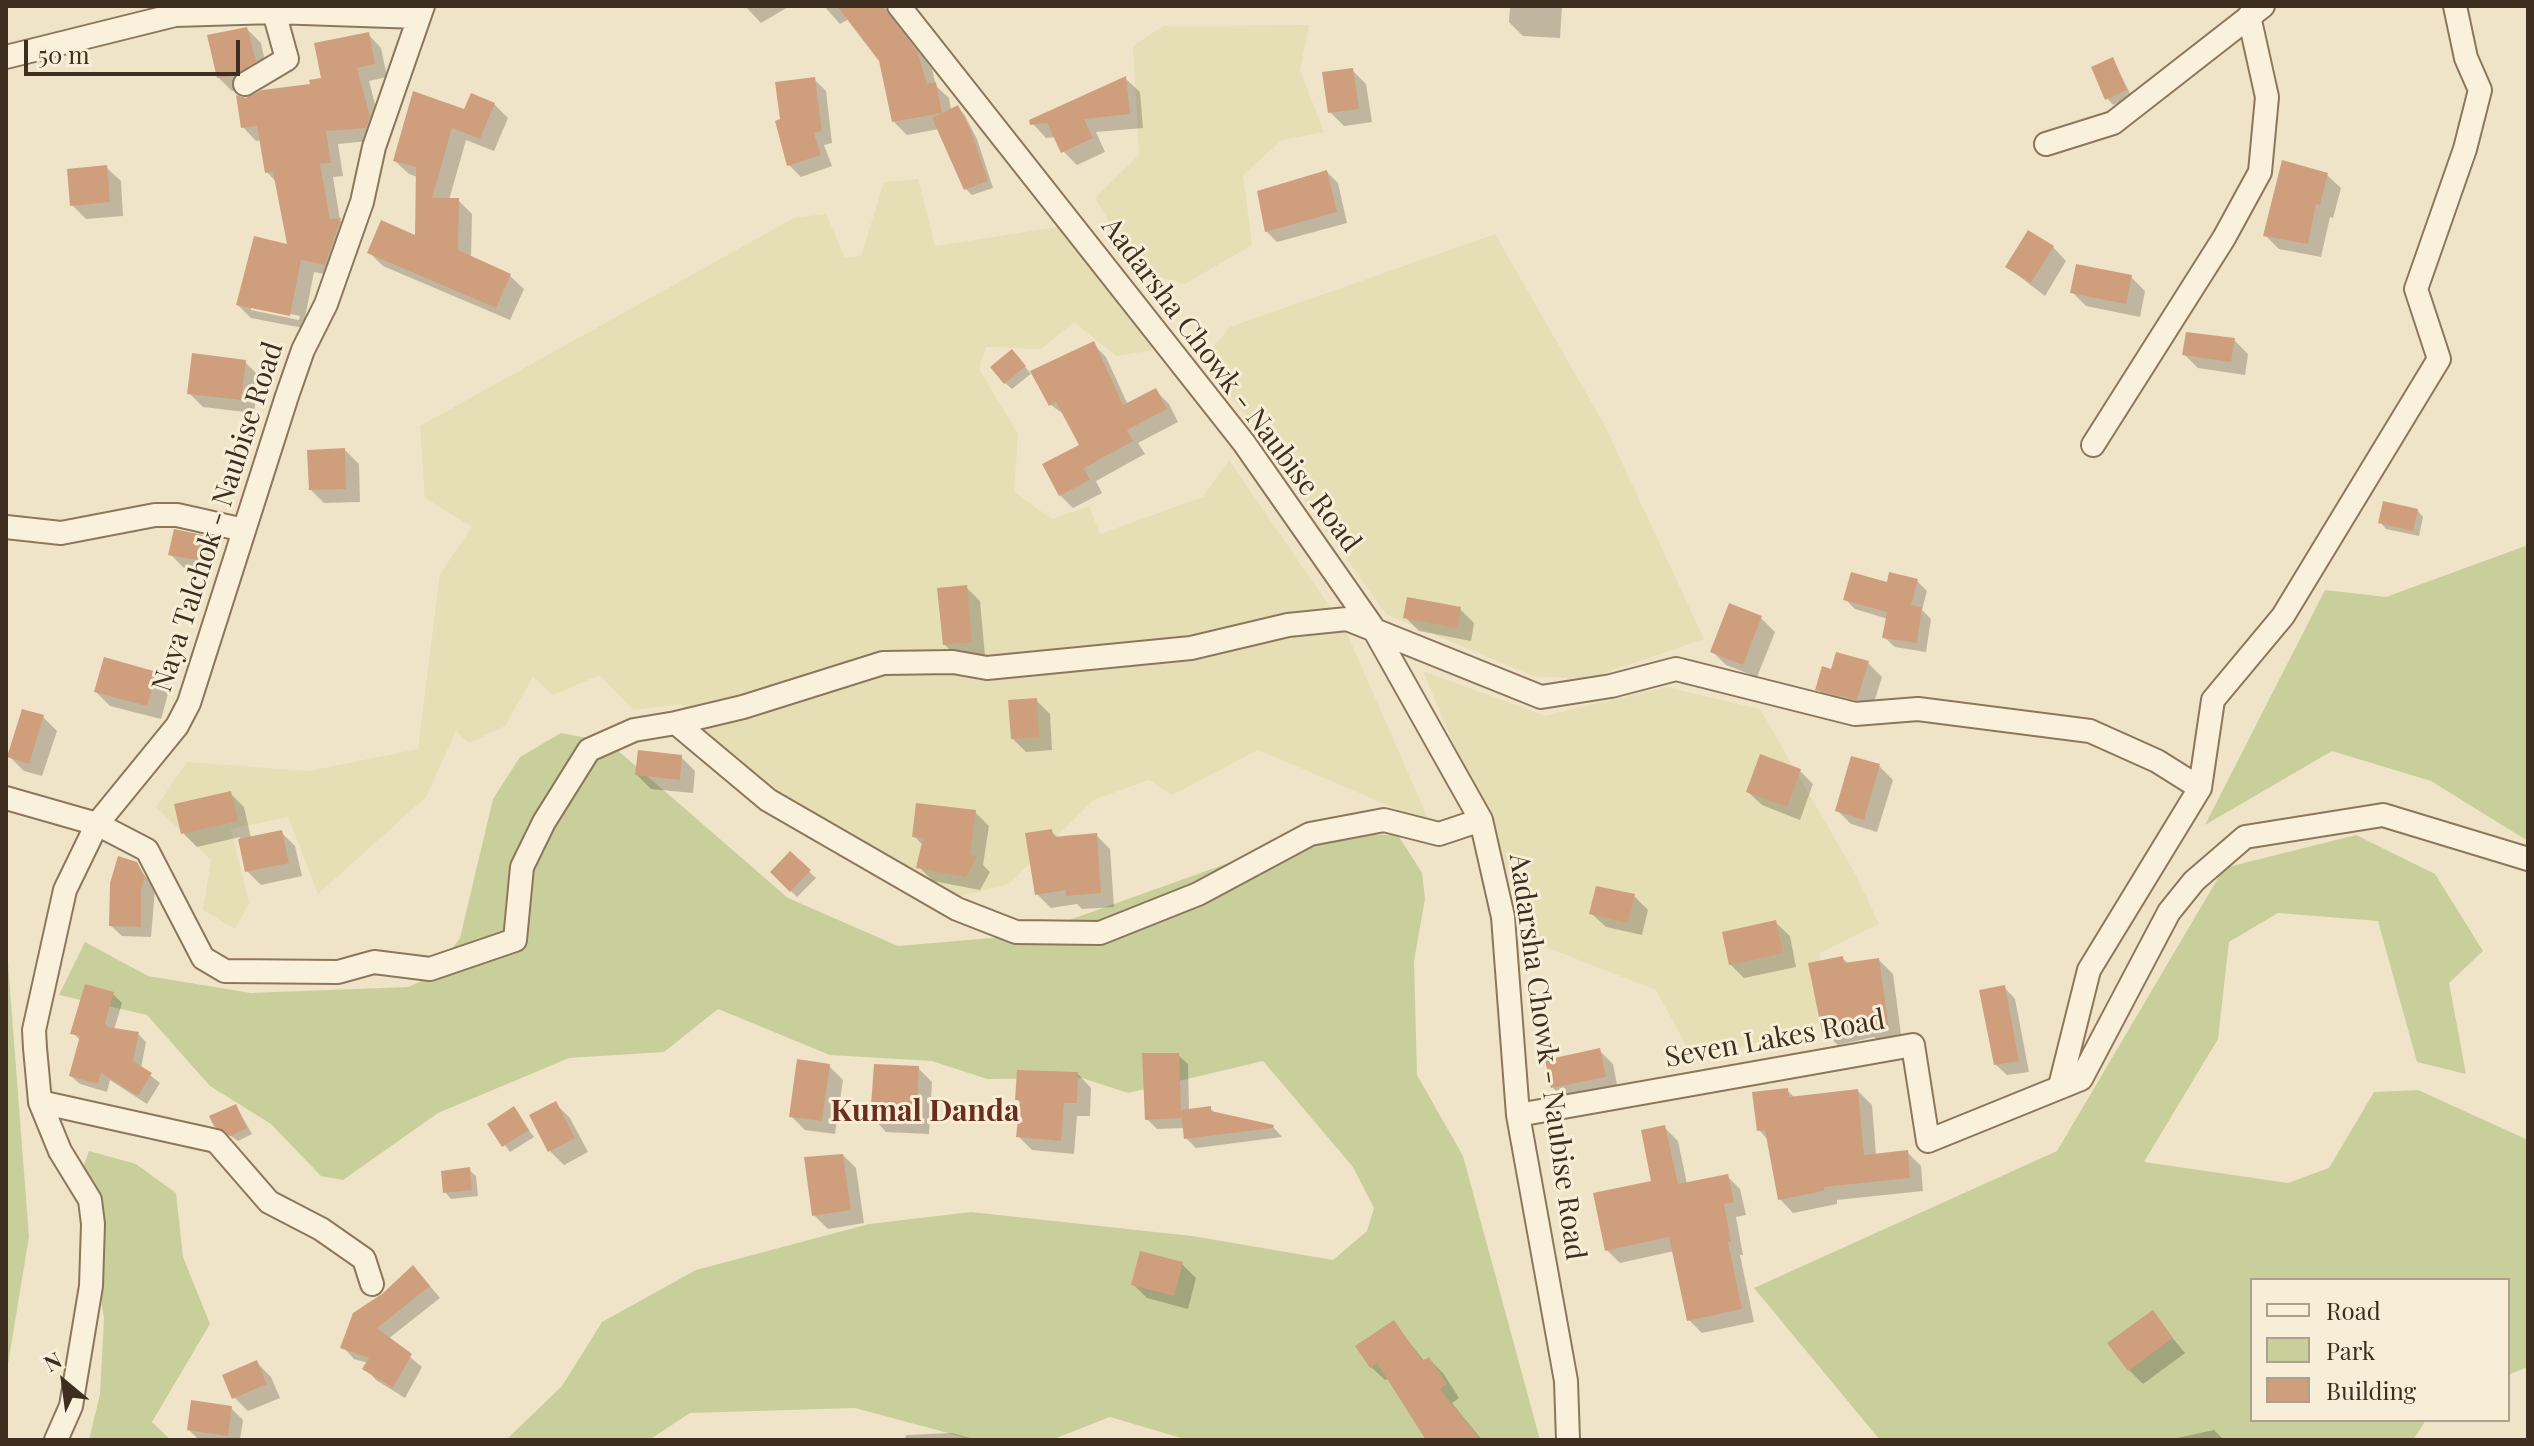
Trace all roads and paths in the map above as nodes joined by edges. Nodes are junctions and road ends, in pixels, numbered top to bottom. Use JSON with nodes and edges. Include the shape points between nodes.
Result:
{"nodes":[{"id":1,"x":899,"y":6,"type":"edge"},
{"id":2,"x":2455,"y":6,"type":"edge"},
{"id":3,"x":420,"y":11,"type":"edge"},
{"id":4,"x":2256,"y":11,"type":"edge"},
{"id":5,"x":274,"y":12,"type":"junction"},
{"id":6,"x":6,"y":57,"type":"edge"},
{"id":7,"x":245,"y":84,"type":"dead end"},
{"id":8,"x":2046,"y":144,"type":"dead end"},
{"id":9,"x":2093,"y":445,"type":"dead end"},
{"id":10,"x":6,"y":527,"type":"edge"},
{"id":11,"x":244,"y":530,"type":"junction"},
{"id":12,"x":1372,"y":626,"type":"junction"},
{"id":13,"x":676,"y":723,"type":"junction"},
{"id":14,"x":2200,"y":788,"type":"junction"},
{"id":15,"x":6,"y":798,"type":"edge"},
{"id":16,"x":1481,"y":820,"type":"junction"},
{"id":17,"x":97,"y":824,"type":"junction"},
{"id":18,"x":2528,"y":859,"type":"edge"},
{"id":19,"x":2060,"y":1086,"type":"junction"},
{"id":20,"x":40,"y":1102,"type":"junction"},
{"id":21,"x":1518,"y":1115,"type":"junction"},
{"id":22,"x":372,"y":1284,"type":"dead end"},
{"id":23,"x":56,"y":1440,"type":"edge"},
{"id":24,"x":1568,"y":1440,"type":"edge"}],
"edges":[{"from":1,"to":12,"type":"street","name":"Aadarsha Chowk - Naubise Road","via":[[1244,443]]},
{"from":2,"to":14,"type":"street","via":[[2466,58],[2480,90],[2416,289],[2439,359],[2283,616],[2213,700]]},
{"from":3,"to":5,"type":"street"},
{"from":3,"to":11,"type":"street","name":"Naya Talchok - Naubise Road","via":[[374,147],[362,202],[326,304],[303,350]]},
{"from":4,"to":8,"type":"street","via":[[2113,123]]},
{"from":4,"to":9,"type":"street","via":[[2267,97],[2260,172]]},
{"from":5,"to":6,"type":"street","via":[[175,15]]},
{"from":5,"to":7,"type":"street","via":[[287,59]]},
{"from":10,"to":11,"type":"street","via":[[61,533],[177,515]]},
{"from":11,"to":17,"type":"street","name":"Naya Talchok - Naubise Road","via":[[189,703],[177,726]]},
{"from":12,"to":13,"type":"street","via":[[1327,620],[1191,648],[987,668],[953,662],[883,663]]},
{"from":12,"to":14,"type":"street","via":[[1541,697],[1676,669],[1855,714],[1918,709],[2090,731],[2157,761]]},
{"from":12,"to":16,"type":"street","name":"Aadarsha Chowk - Naubise Road"},
{"from":13,"to":16,"type":"street","via":[[768,800],[957,909],[1016,932],[1100,933],[1198,894],[1310,834],[1384,820],[1439,834]]},
{"from":13,"to":17,"type":"street","via":[[634,730],[589,750],[522,867],[515,940],[430,969],[374,962],[338,972],[225,971],[203,958],[147,850]]},
{"from":14,"to":19,"type":"street","via":[[2089,970]]},
{"from":15,"to":17,"type":"street"},
{"from":16,"to":21,"type":"street","name":"Aadarsha Chowk - Naubise Road","via":[[1503,917]]},
{"from":17,"to":20,"type":"street","name":"Naya Talchok - Naubise Road","via":[[65,890],[34,1030]]},
{"from":18,"to":19,"type":"street","name":"Seven Lakes Road","via":[[2383,815],[2245,837],[2194,881],[2169,912],[2081,1079]]},
{"from":19,"to":21,"type":"street","name":"Seven Lakes Road","via":[[1928,1141],[1913,1045]]},
{"from":20,"to":22,"type":"street","via":[[216,1141],[269,1202],[364,1259]]},
{"from":20,"to":23,"type":"street","name":"Naya Talchok - Naubise Road","via":[[60,1151],[90,1200],[93,1224],[91,1286],[74,1391]]},
{"from":21,"to":24,"type":"street","name":"Aadarsha Chowk - Naubise Road","via":[[1566,1381]]}]}
